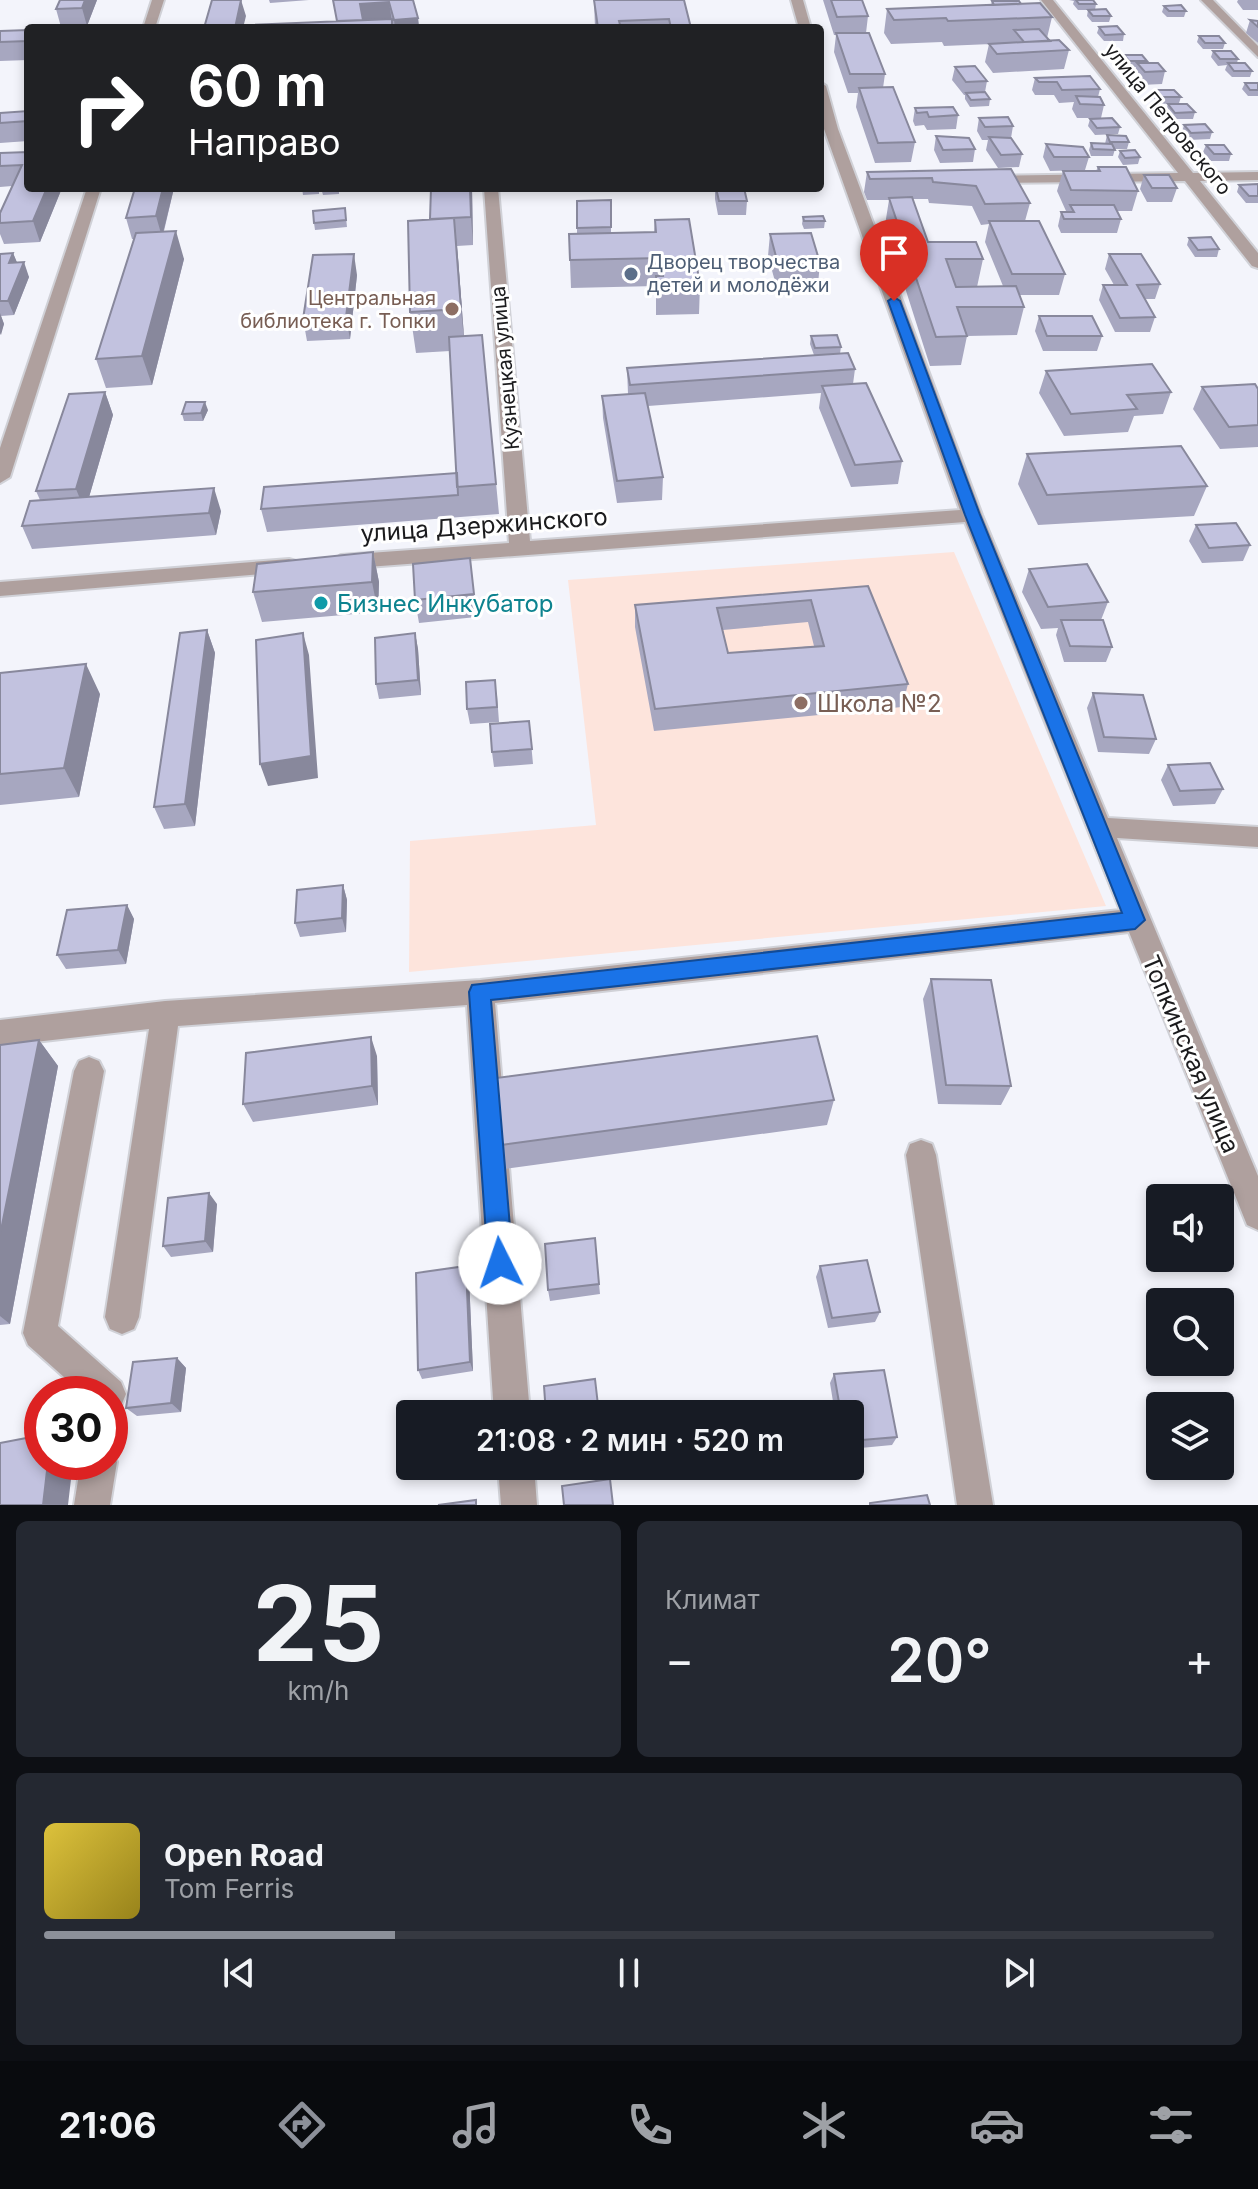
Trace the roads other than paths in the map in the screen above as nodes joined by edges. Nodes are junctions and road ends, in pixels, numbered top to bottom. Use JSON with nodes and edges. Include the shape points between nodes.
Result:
{"nodes":[{"id":1,"x":158,"y":0,"type":"edge"},
{"id":2,"x":797,"y":0,"type":"edge"},
{"id":3,"x":1047,"y":0,"type":"edge"},
{"id":4,"x":1207,"y":0,"type":"edge"},
{"id":5,"x":150,"y":24,"type":"edge"},
{"id":6,"x":804,"y":24,"type":"edge"},
{"id":7,"x":1258,"y":53,"type":"edge"},
{"id":8,"x":826,"y":129,"type":"edge"},
{"id":9,"x":1258,"y":176,"type":"edge"},
{"id":10,"x":1191,"y":177,"type":"junction"},
{"id":11,"x":972,"y":181,"type":"edge"},
{"id":12,"x":93,"y":192,"type":"edge"},
{"id":13,"x":491,"y":192,"type":"edge"},
{"id":14,"x":1258,"y":263,"type":"edge"},
{"id":15,"x":0,"y":477,"type":"edge"},
{"id":16,"x":972,"y":515,"type":"junction"},
{"id":17,"x":520,"y":548,"type":"junction"},
{"id":18,"x":0,"y":589,"type":"edge"},
{"id":19,"x":1099,"y":827,"type":"junction"},
{"id":20,"x":1258,"y":837,"type":"edge"},
{"id":21,"x":1135,"y":920,"type":"junction"},
{"id":22,"x":480,"y":992,"type":"junction"},
{"id":23,"x":165,"y":1014,"type":"junction"},
{"id":24,"x":0,"y":1033,"type":"edge"},
{"id":25,"x":89,"y":1071,"type":"dead end"},
{"id":26,"x":921,"y":1155,"type":"dead end"},
{"id":27,"x":1258,"y":1214,"type":"edge"},
{"id":28,"x":122,"y":1317,"type":"dead end"},
{"id":29,"x":89,"y":1376,"type":"edge"},
{"id":30,"x":511,"y":1400,"type":"edge"},
{"id":31,"x":96,"y":1480,"type":"edge"},
{"id":32,"x":517,"y":1480,"type":"edge"},
{"id":33,"x":92,"y":1505,"type":"edge"},
{"id":34,"x":519,"y":1505,"type":"edge"},
{"id":35,"x":975,"y":1505,"type":"edge"}],
"edges":[{"from":1,"to":5,"type":"street"},
{"from":2,"to":6,"type":"street"},
{"from":3,"to":10,"type":"street","name":"улица Петровского"},
{"from":4,"to":7,"type":"street"},
{"from":8,"to":16,"type":"street","name":"Топкинская улица","via":[[859,184]]},
{"from":9,"to":10,"type":"street"},
{"from":10,"to":11,"type":"street"},
{"from":10,"to":14,"type":"street","name":"улица Петровского"},
{"from":12,"to":15,"type":"street"},
{"from":13,"to":17,"type":"street","name":"Кузнецкая улица"},
{"from":16,"to":17,"type":"street","name":"улица Дзержинского"},
{"from":16,"to":19,"type":"street","name":"Топкинская улица"},
{"from":17,"to":18,"type":"street","name":"улица Дзержинского"},
{"from":19,"to":20,"type":"street"},
{"from":19,"to":21,"type":"street","name":"Топкинская улица"},
{"from":21,"to":22,"type":"street"},
{"from":21,"to":27,"type":"street","name":"Топкинская улица"},
{"from":22,"to":23,"type":"street"},
{"from":22,"to":30,"type":"street"},
{"from":23,"to":24,"type":"street"},
{"from":23,"to":28,"type":"street"},
{"from":25,"to":29,"type":"street","via":[[40,1333]]},
{"from":26,"to":35,"type":"street"},
{"from":31,"to":33,"type":"street"},
{"from":32,"to":34,"type":"street"}]}
